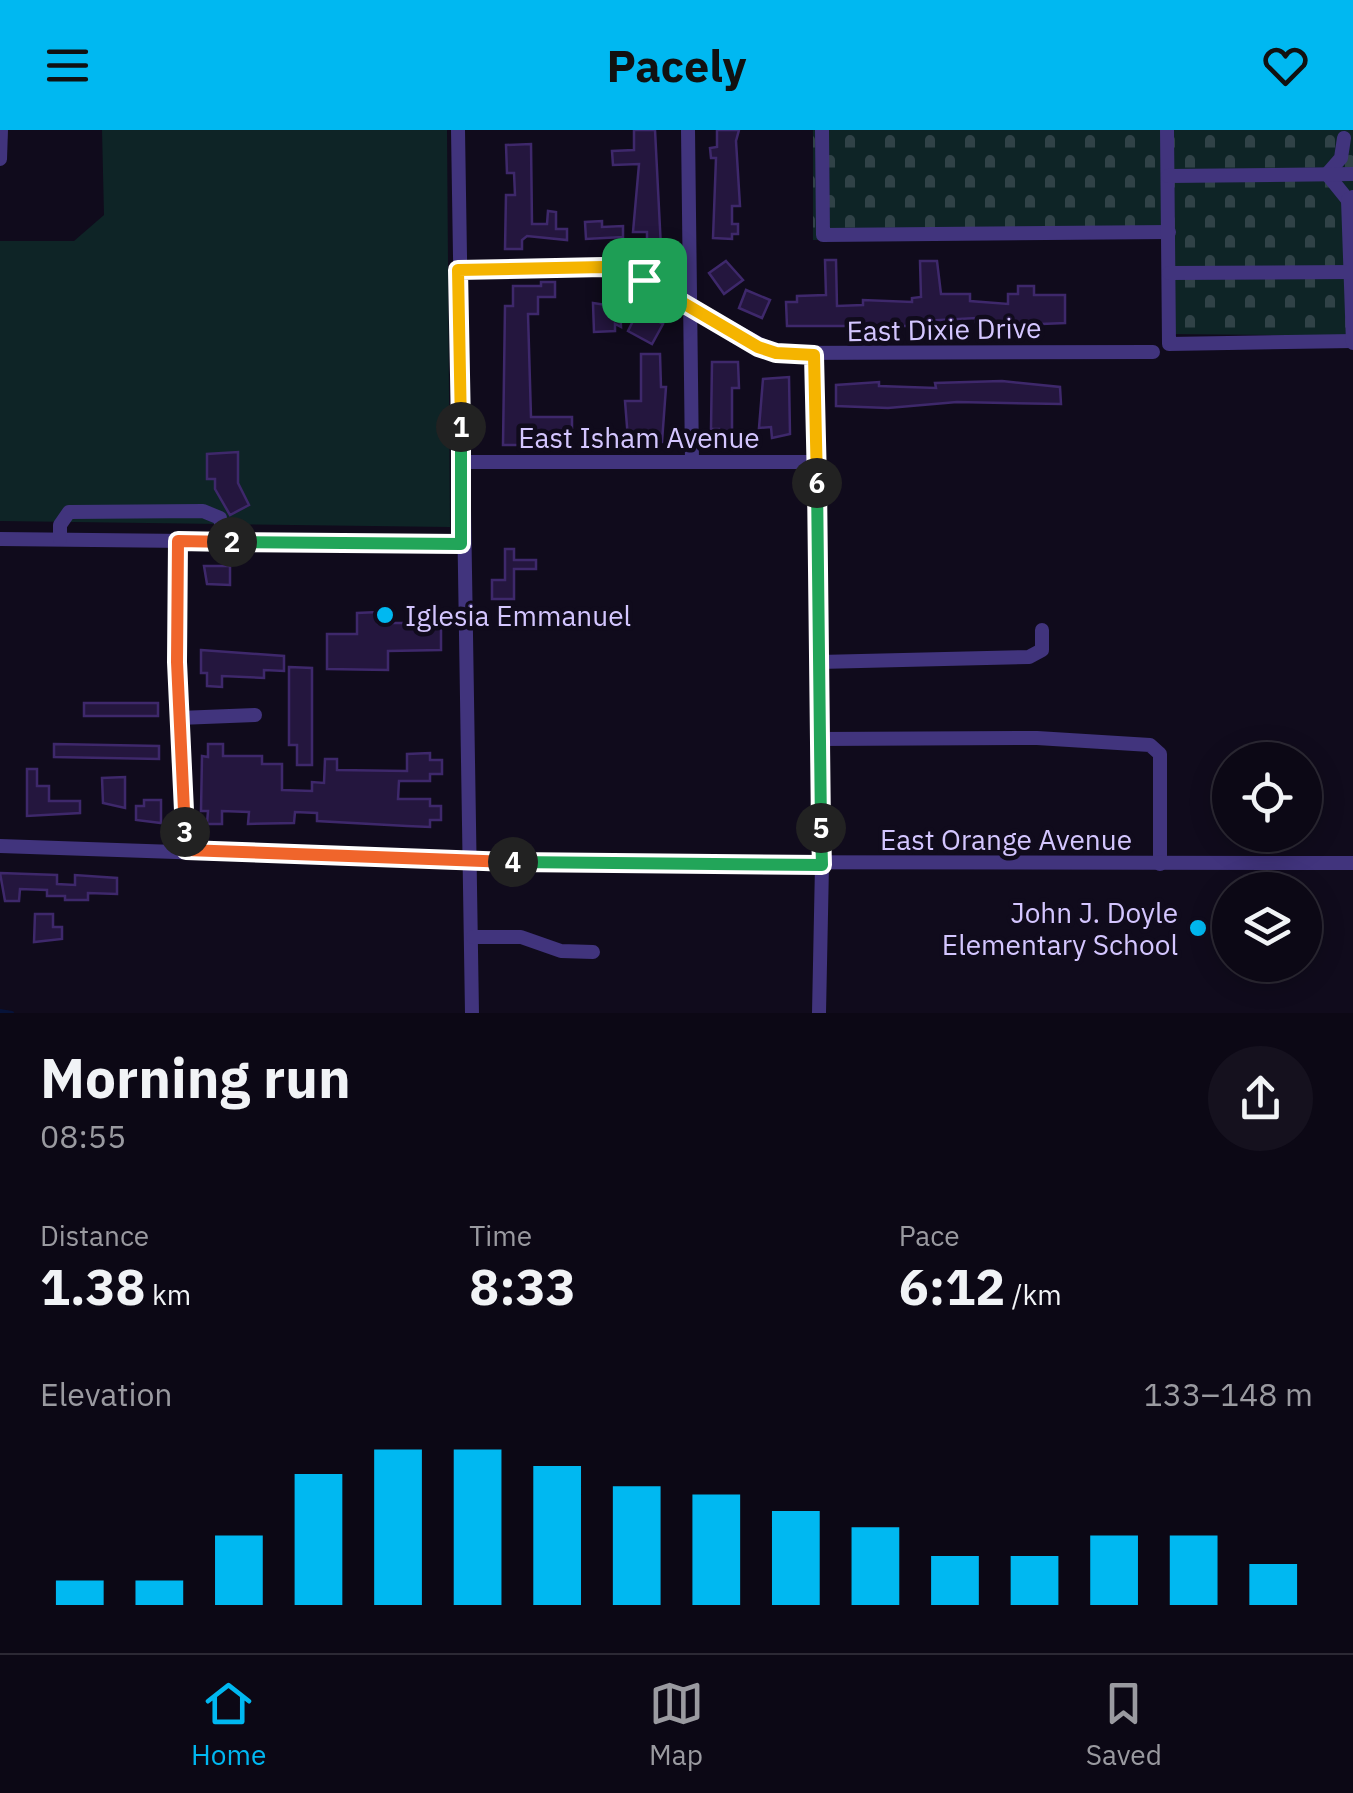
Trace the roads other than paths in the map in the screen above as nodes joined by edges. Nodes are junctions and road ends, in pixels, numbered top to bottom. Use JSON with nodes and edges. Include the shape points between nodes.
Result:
{"nodes":[{"id":1,"x":1,"y":130,"type":"edge"},
{"id":2,"x":458,"y":130,"type":"edge"},
{"id":3,"x":688,"y":130,"type":"edge"},
{"id":4,"x":822,"y":130,"type":"edge"},
{"id":5,"x":1167,"y":130,"type":"edge"},
{"id":6,"x":1345,"y":138,"type":"edge"},
{"id":7,"x":0,"y":159,"type":"edge"},
{"id":8,"x":1327,"y":174,"type":"junction"},
{"id":9,"x":1353,"y":174,"type":"edge"},
{"id":10,"x":1168,"y":176,"type":"junction"},
{"id":11,"x":1350,"y":198,"type":"edge"},
{"id":12,"x":1169,"y":232,"type":"junction"},
{"id":13,"x":458,"y":270,"type":"junction"},
{"id":14,"x":1352,"y":272,"type":"edge"},
{"id":15,"x":1169,"y":273,"type":"junction"},
{"id":16,"x":692,"y":308,"type":"junction"},
{"id":17,"x":1353,"y":342,"type":"edge"},
{"id":18,"x":1153,"y":352,"type":"dead end"},
{"id":19,"x":814,"y":355,"type":"junction"},
{"id":20,"x":462,"y":462,"type":"junction"},
{"id":21,"x":692,"y":462,"type":"junction"},
{"id":22,"x":816,"y":462,"type":"junction"},
{"id":23,"x":0,"y":539,"type":"edge"},
{"id":24,"x":60,"y":539,"type":"junction"},
{"id":25,"x":178,"y":541,"type":"junction"},
{"id":26,"x":224,"y":542,"type":"junction"},
{"id":27,"x":461,"y":544,"type":"junction"},
{"id":28,"x":1042,"y":630,"type":"dead end"},
{"id":29,"x":819,"y":662,"type":"junction"},
{"id":30,"x":255,"y":715,"type":"dead end"},
{"id":31,"x":179,"y":718,"type":"junction"},
{"id":32,"x":820,"y":739,"type":"junction"},
{"id":33,"x":0,"y":846,"type":"edge"},
{"id":34,"x":186,"y":850,"type":"junction"},
{"id":35,"x":473,"y":862,"type":"junction"},
{"id":36,"x":1353,"y":863,"type":"edge"},
{"id":37,"x":1160,"y":864,"type":"junction"},
{"id":38,"x":822,"y":865,"type":"junction"},
{"id":39,"x":473,"y":936,"type":"junction"},
{"id":40,"x":593,"y":952,"type":"dead end"},
{"id":41,"x":472,"y":1013,"type":"edge"},
{"id":42,"x":819,"y":1013,"type":"edge"}],
"edges":[{"from":1,"to":7,"type":"street"},
{"from":2,"to":13,"type":"street"},
{"from":3,"to":16,"type":"street"},
{"from":4,"to":12,"type":"street","via":[[822,235]]},
{"from":5,"to":10,"type":"street"},
{"from":6,"to":8,"type":"street","via":[[1341,158]]},
{"from":8,"to":9,"type":"street"},
{"from":8,"to":10,"type":"street"},
{"from":8,"to":11,"type":"street"},
{"from":10,"to":12,"type":"street"},
{"from":11,"to":14,"type":"street"},
{"from":12,"to":15,"type":"street"},
{"from":13,"to":16,"type":"street","name":"East Dixie Drive","via":[[604,267]]},
{"from":13,"to":20,"type":"street"},
{"from":14,"to":15,"type":"street"},
{"from":14,"to":17,"type":"street"},
{"from":15,"to":17,"type":"street","via":[[1170,344]]},
{"from":16,"to":19,"type":"street","name":"East Dixie Drive","via":[[758,347]]},
{"from":16,"to":21,"type":"street"},
{"from":18,"to":19,"type":"street","name":"East Dixie Drive"},
{"from":19,"to":22,"type":"street"},
{"from":20,"to":21,"type":"street","name":"East Isham Avenue"},
{"from":20,"to":27,"type":"street"},
{"from":21,"to":22,"type":"street","name":"East Isham Avenue"},
{"from":22,"to":29,"type":"street"},
{"from":23,"to":24,"type":"street"},
{"from":24,"to":25,"type":"street"},
{"from":24,"to":26,"type":"street","via":[[69,512],[186,511],[212,512],[223,525]]},
{"from":25,"to":26,"type":"street"},
{"from":25,"to":31,"type":"street"},
{"from":26,"to":27,"type":"street"},
{"from":27,"to":35,"type":"street"},
{"from":28,"to":29,"type":"street","via":[[1042,650],[1029,656]]},
{"from":29,"to":32,"type":"street"},
{"from":30,"to":31,"type":"street"},
{"from":31,"to":34,"type":"street"},
{"from":32,"to":37,"type":"street","via":[[1150,745],[1160,754]]},
{"from":32,"to":38,"type":"street"},
{"from":33,"to":34,"type":"street","name":"East Orange Avenue"},
{"from":34,"to":35,"type":"street","name":"East Orange Avenue"},
{"from":35,"to":38,"type":"street","name":"East Orange Avenue"},
{"from":35,"to":39,"type":"street"},
{"from":36,"to":37,"type":"street","name":"East Orange Avenue"},
{"from":37,"to":38,"type":"street","name":"East Orange Avenue"},
{"from":38,"to":42,"type":"street"},
{"from":39,"to":40,"type":"street","via":[[521,936],[561,951]]},
{"from":39,"to":41,"type":"street"}]}
